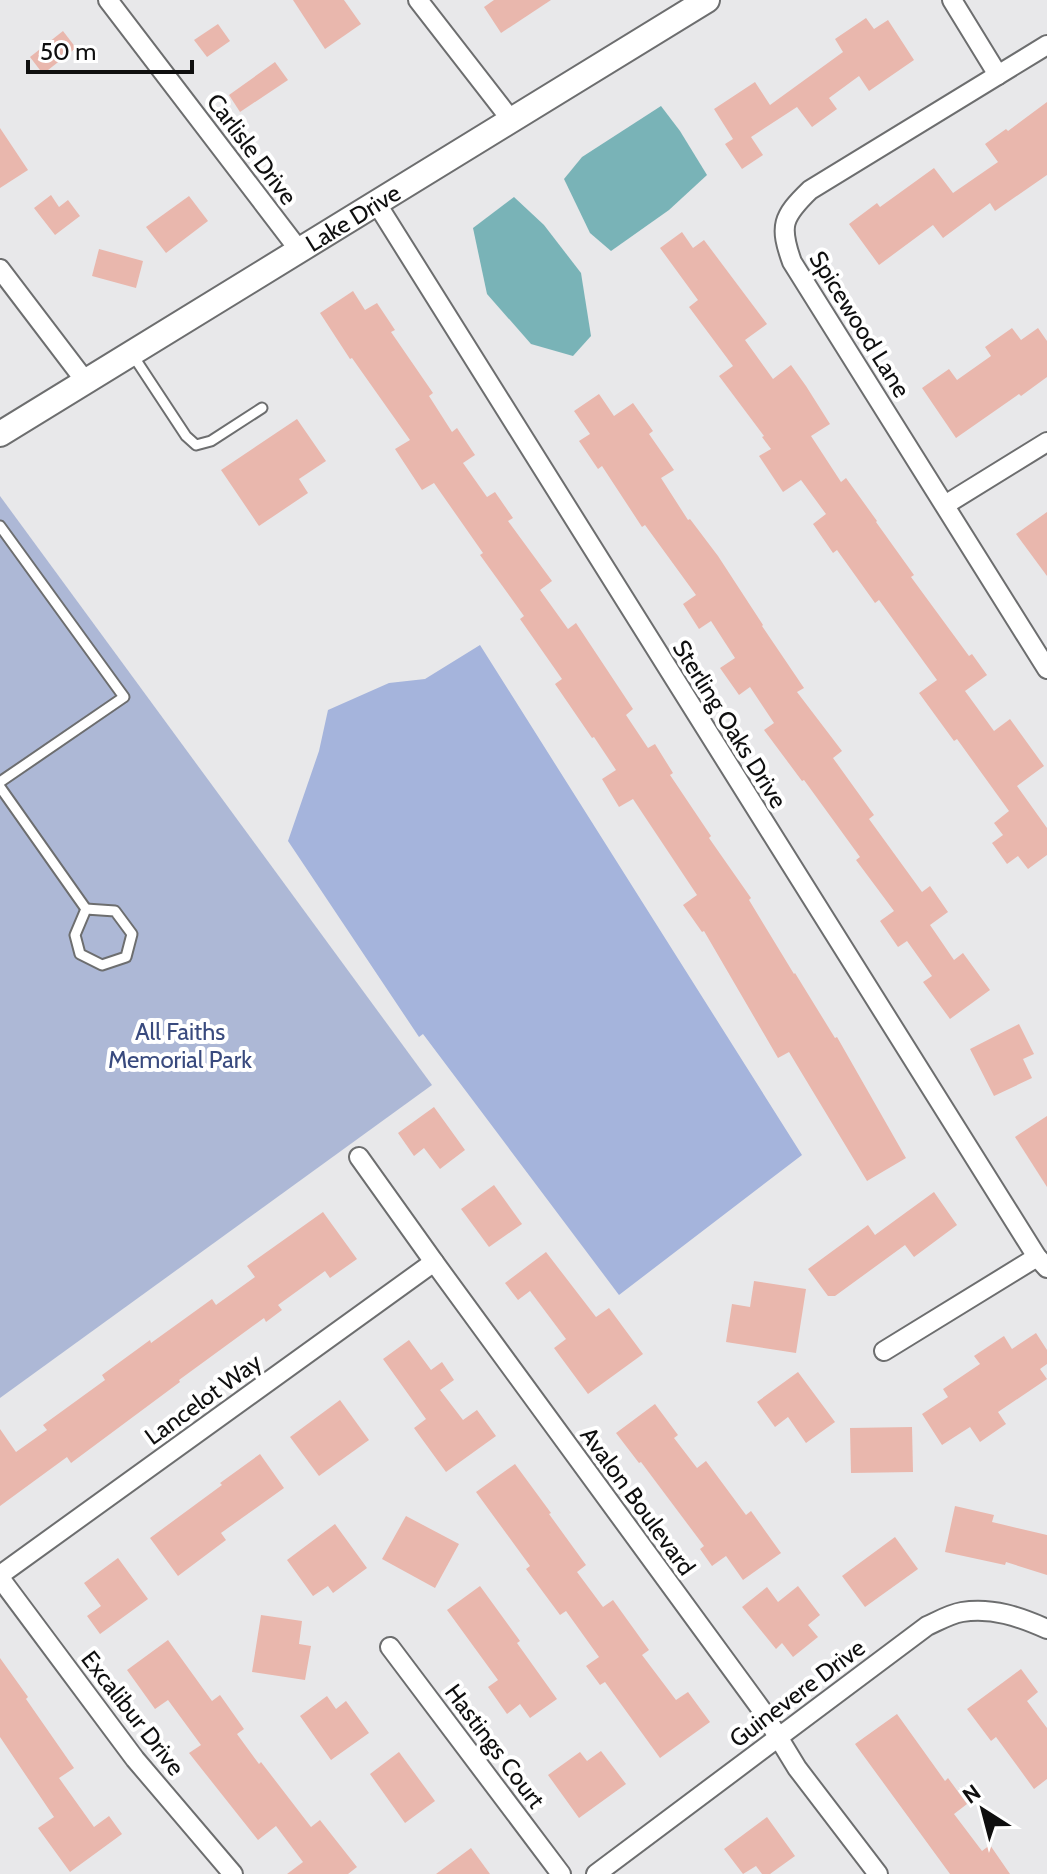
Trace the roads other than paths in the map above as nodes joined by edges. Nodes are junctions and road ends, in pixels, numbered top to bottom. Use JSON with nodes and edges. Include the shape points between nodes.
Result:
{"nodes":[{"id":1,"x":108,"y":0,"type":"edge"},
{"id":2,"x":418,"y":0,"type":"edge"},
{"id":3,"x":707,"y":0,"type":"edge"},
{"id":4,"x":952,"y":0,"type":"edge"},
{"id":5,"x":1047,"y":45,"type":"edge"},
{"id":6,"x":998,"y":75,"type":"junction"},
{"id":7,"x":512,"y":121,"type":"junction"},
{"id":8,"x":377,"y":204,"type":"junction"},
{"id":9,"x":299,"y":250,"type":"junction"},
{"id":10,"x":0,"y":269,"type":"edge"},
{"id":11,"x":132,"y":354,"type":"junction"},
{"id":12,"x":86,"y":382,"type":"junction"},
{"id":13,"x":262,"y":408,"type":"dead end"},
{"id":14,"x":0,"y":434,"type":"edge"},
{"id":15,"x":1047,"y":442,"type":"edge"},
{"id":16,"x":945,"y":505,"type":"junction"},
{"id":17,"x":0,"y":526,"type":"edge"},
{"id":18,"x":1047,"y":669,"type":"edge"},
{"id":19,"x":0,"y":785,"type":"edge"},
{"id":20,"x":86,"y":909,"type":"junction"},
{"id":21,"x":359,"y":1157,"type":"dead end"},
{"id":22,"x":434,"y":1262,"type":"junction"},
{"id":23,"x":1042,"y":1262,"type":"edge"},
{"id":24,"x":884,"y":1351,"type":"dead end"},
{"id":25,"x":0,"y":1576,"type":"edge"},
{"id":26,"x":1047,"y":1629,"type":"edge"},
{"id":27,"x":390,"y":1647,"type":"dead end"},
{"id":28,"x":778,"y":1737,"type":"junction"},
{"id":29,"x":233,"y":1874,"type":"edge"},
{"id":30,"x":561,"y":1874,"type":"edge"},
{"id":31,"x":596,"y":1874,"type":"edge"},
{"id":32,"x":878,"y":1874,"type":"edge"}],
"edges":[{"from":1,"to":9,"type":"street","name":"Carlisle Drive"},
{"from":2,"to":7,"type":"street"},
{"from":3,"to":7,"type":"street","name":"Lake Drive"},
{"from":4,"to":6,"type":"street"},
{"from":5,"to":6,"type":"street","name":"Spicewood Lane"},
{"from":6,"to":16,"type":"street","name":"Spicewood Lane","via":[[810,190],[785,222],[784,241],[792,262]]},
{"from":7,"to":8,"type":"street","name":"Lake Drive"},
{"from":8,"to":9,"type":"street","name":"Lake Drive"},
{"from":8,"to":23,"type":"street","name":"Sterling Oaks Drive"},
{"from":9,"to":11,"type":"street","name":"Lake Drive"},
{"from":10,"to":12,"type":"street"},
{"from":11,"to":12,"type":"street","name":"Lake Drive"},
{"from":11,"to":13,"type":"lane","via":[[196,445]]},
{"from":12,"to":14,"type":"street","name":"Lake Drive"},
{"from":15,"to":16,"type":"street"},
{"from":16,"to":18,"type":"street","name":"Spicewood Lane"},
{"from":17,"to":19,"type":"lane","via":[[124,697]]},
{"from":19,"to":20,"type":"lane"},
{"from":20,"to":20,"type":"lane","via":[[115,911],[132,934],[126,957],[102,965],[80,954],[75,935]]},
{"from":21,"to":22,"type":"street","name":"Avalon Boulevard"},
{"from":22,"to":25,"type":"street","name":"Lancelot Way"},
{"from":22,"to":28,"type":"street","name":"Avalon Boulevard"},
{"from":23,"to":24,"type":"street"},
{"from":25,"to":29,"type":"street","name":"Excalibur Drive","via":[[135,1759]]},
{"from":26,"to":28,"type":"street","name":"Guinevere Drive","via":[[991,1611],[960,1612],[927,1626]]},
{"from":27,"to":30,"type":"street","name":"Hastings Court"},
{"from":28,"to":31,"type":"street","name":"Guinevere Drive"},
{"from":28,"to":32,"type":"street","name":"Avalon Boulevard"}]}
